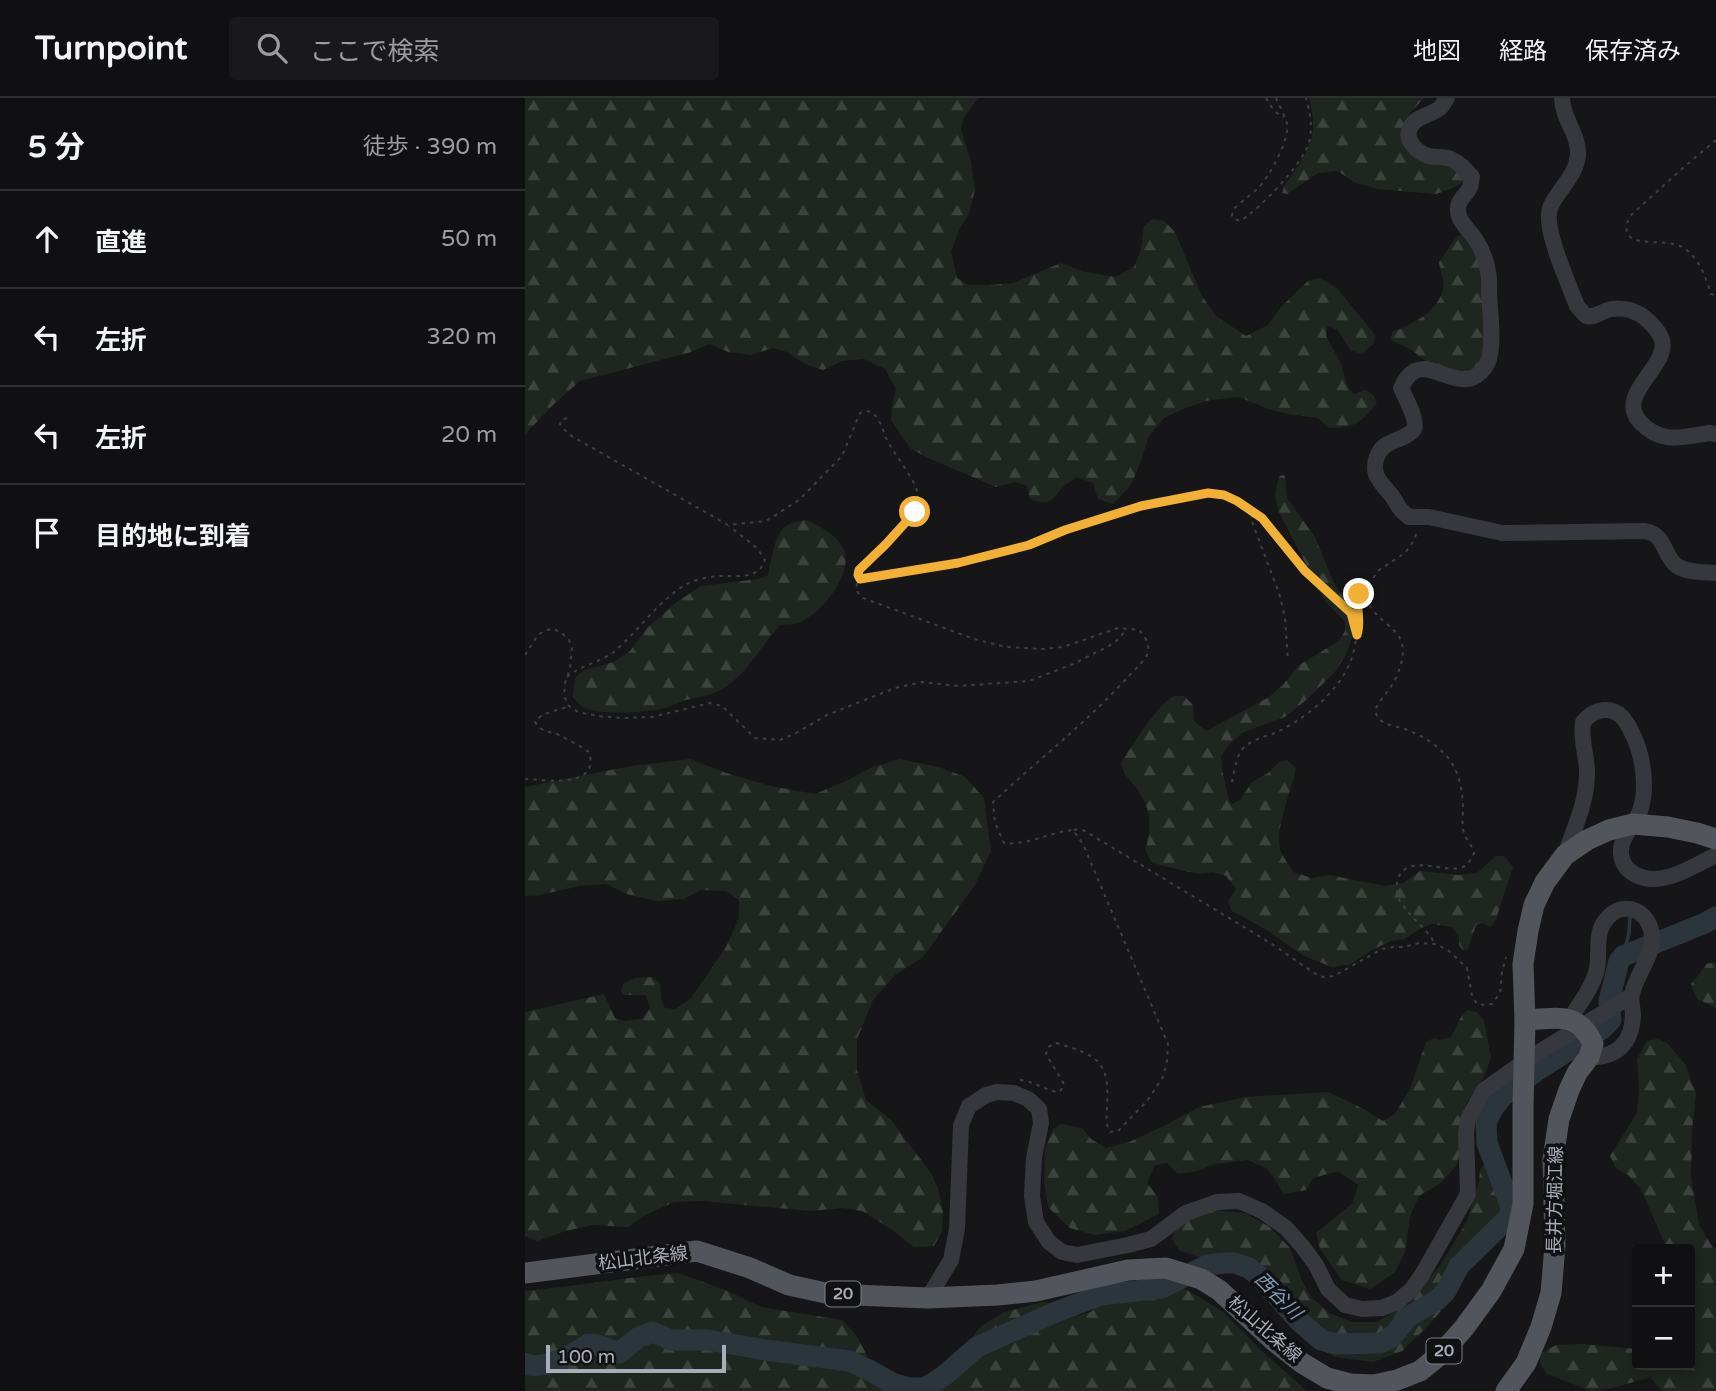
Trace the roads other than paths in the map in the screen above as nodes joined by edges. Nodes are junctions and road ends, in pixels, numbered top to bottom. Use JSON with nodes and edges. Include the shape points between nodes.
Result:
{"nodes":[{"id":1,"x":1447,"y":98,"type":"edge"},
{"id":2,"x":1562,"y":98,"type":"edge"},
{"id":3,"x":1716,"y":434,"type":"edge"},
{"id":4,"x":1716,"y":573,"type":"edge"},
{"id":5,"x":1633,"y":824,"type":"junction"},
{"id":6,"x":1716,"y":839,"type":"edge"},
{"id":7,"x":1566,"y":855,"type":"junction"},
{"id":8,"x":1716,"y":855,"type":"edge"},
{"id":9,"x":1625,"y":1000,"type":"junction"},
{"id":10,"x":1525,"y":1020,"type":"junction"},
{"id":11,"x":1572,"y":1020,"type":"junction"},
{"id":12,"x":1591,"y":1050,"type":"junction"},
{"id":13,"x":525,"y":1273,"type":"edge"},
{"id":14,"x":928,"y":1298,"type":"junction"},
{"id":15,"x":1506,"y":1391,"type":"edge"}],
"edges":[{"from":1,"to":4,"type":"street","via":[[1440,108],[1420,117],[1408,136],[1418,150],[1450,159],[1472,177],[1458,210],[1488,272],[1489,359],[1475,377],[1455,378],[1419,369],[1405,379],[1401,388],[1415,423],[1413,430],[1383,446],[1377,455],[1376,474],[1409,517],[1502,533],[1645,531],[1659,536],[1675,565]]},
{"from":2,"to":3,"type":"street","via":[[1578,156],[1551,208],[1549,231],[1577,306],[1593,317],[1610,309],[1639,313],[1663,341],[1660,356],[1633,404],[1648,429],[1670,439]]},
{"from":5,"to":6,"type":"main road","name":"松山北条線","number":"20","via":[[1697,832]]},
{"from":5,"to":7,"type":"main road","name":"松山北条線","number":"20","via":[[1587,840]]},
{"from":5,"to":7,"type":"street","via":[[1642,796],[1641,752],[1619,713],[1595,712],[1583,722],[1585,800]]},
{"from":5,"to":8,"type":"street","via":[[1621,854],[1629,871],[1640,877],[1670,876]]},
{"from":7,"to":10,"type":"main road","name":"松山北条線","number":"20","via":[[1534,905],[1523,964]]},
{"from":9,"to":11,"type":"street","via":[[1653,942],[1647,920],[1627,908],[1608,917],[1602,926],[1597,971]]},
{"from":9,"to":12,"type":"street","via":[[1633,1011],[1629,1037],[1614,1053],[1602,1057]]},
{"from":9,"to":14,"type":"street","via":[[1484,1090],[1468,1119],[1468,1194],[1422,1275],[1397,1302],[1382,1308],[1345,1305],[1328,1289],[1316,1265],[1286,1227],[1239,1201],[1217,1202],[1186,1213],[1151,1239],[1077,1255],[1062,1252],[1049,1242],[1037,1222],[1032,1196],[1041,1123],[1038,1110],[1028,1099],[997,1092],[969,1106],[961,1125],[957,1229],[951,1260]]},
{"from":10,"to":11,"type":"main road"},
{"from":10,"to":14,"type":"main road","name":"松山北条線","number":"20","via":[[1523,1204],[1514,1249],[1464,1328],[1420,1370],[1374,1385],[1327,1378],[1274,1341],[1219,1290],[1166,1268],[1128,1270],[1036,1291]]},
{"from":11,"to":12,"type":"main road","via":[[1585,1029]]},
{"from":12,"to":15,"type":"main road","name":"長井方堀江線","via":[[1559,1119],[1553,1159],[1551,1293],[1526,1363]]},
{"from":13,"to":14,"type":"main road","name":"松山北条線","number":"20","via":[[697,1251],[789,1285],[829,1294]]}]}
